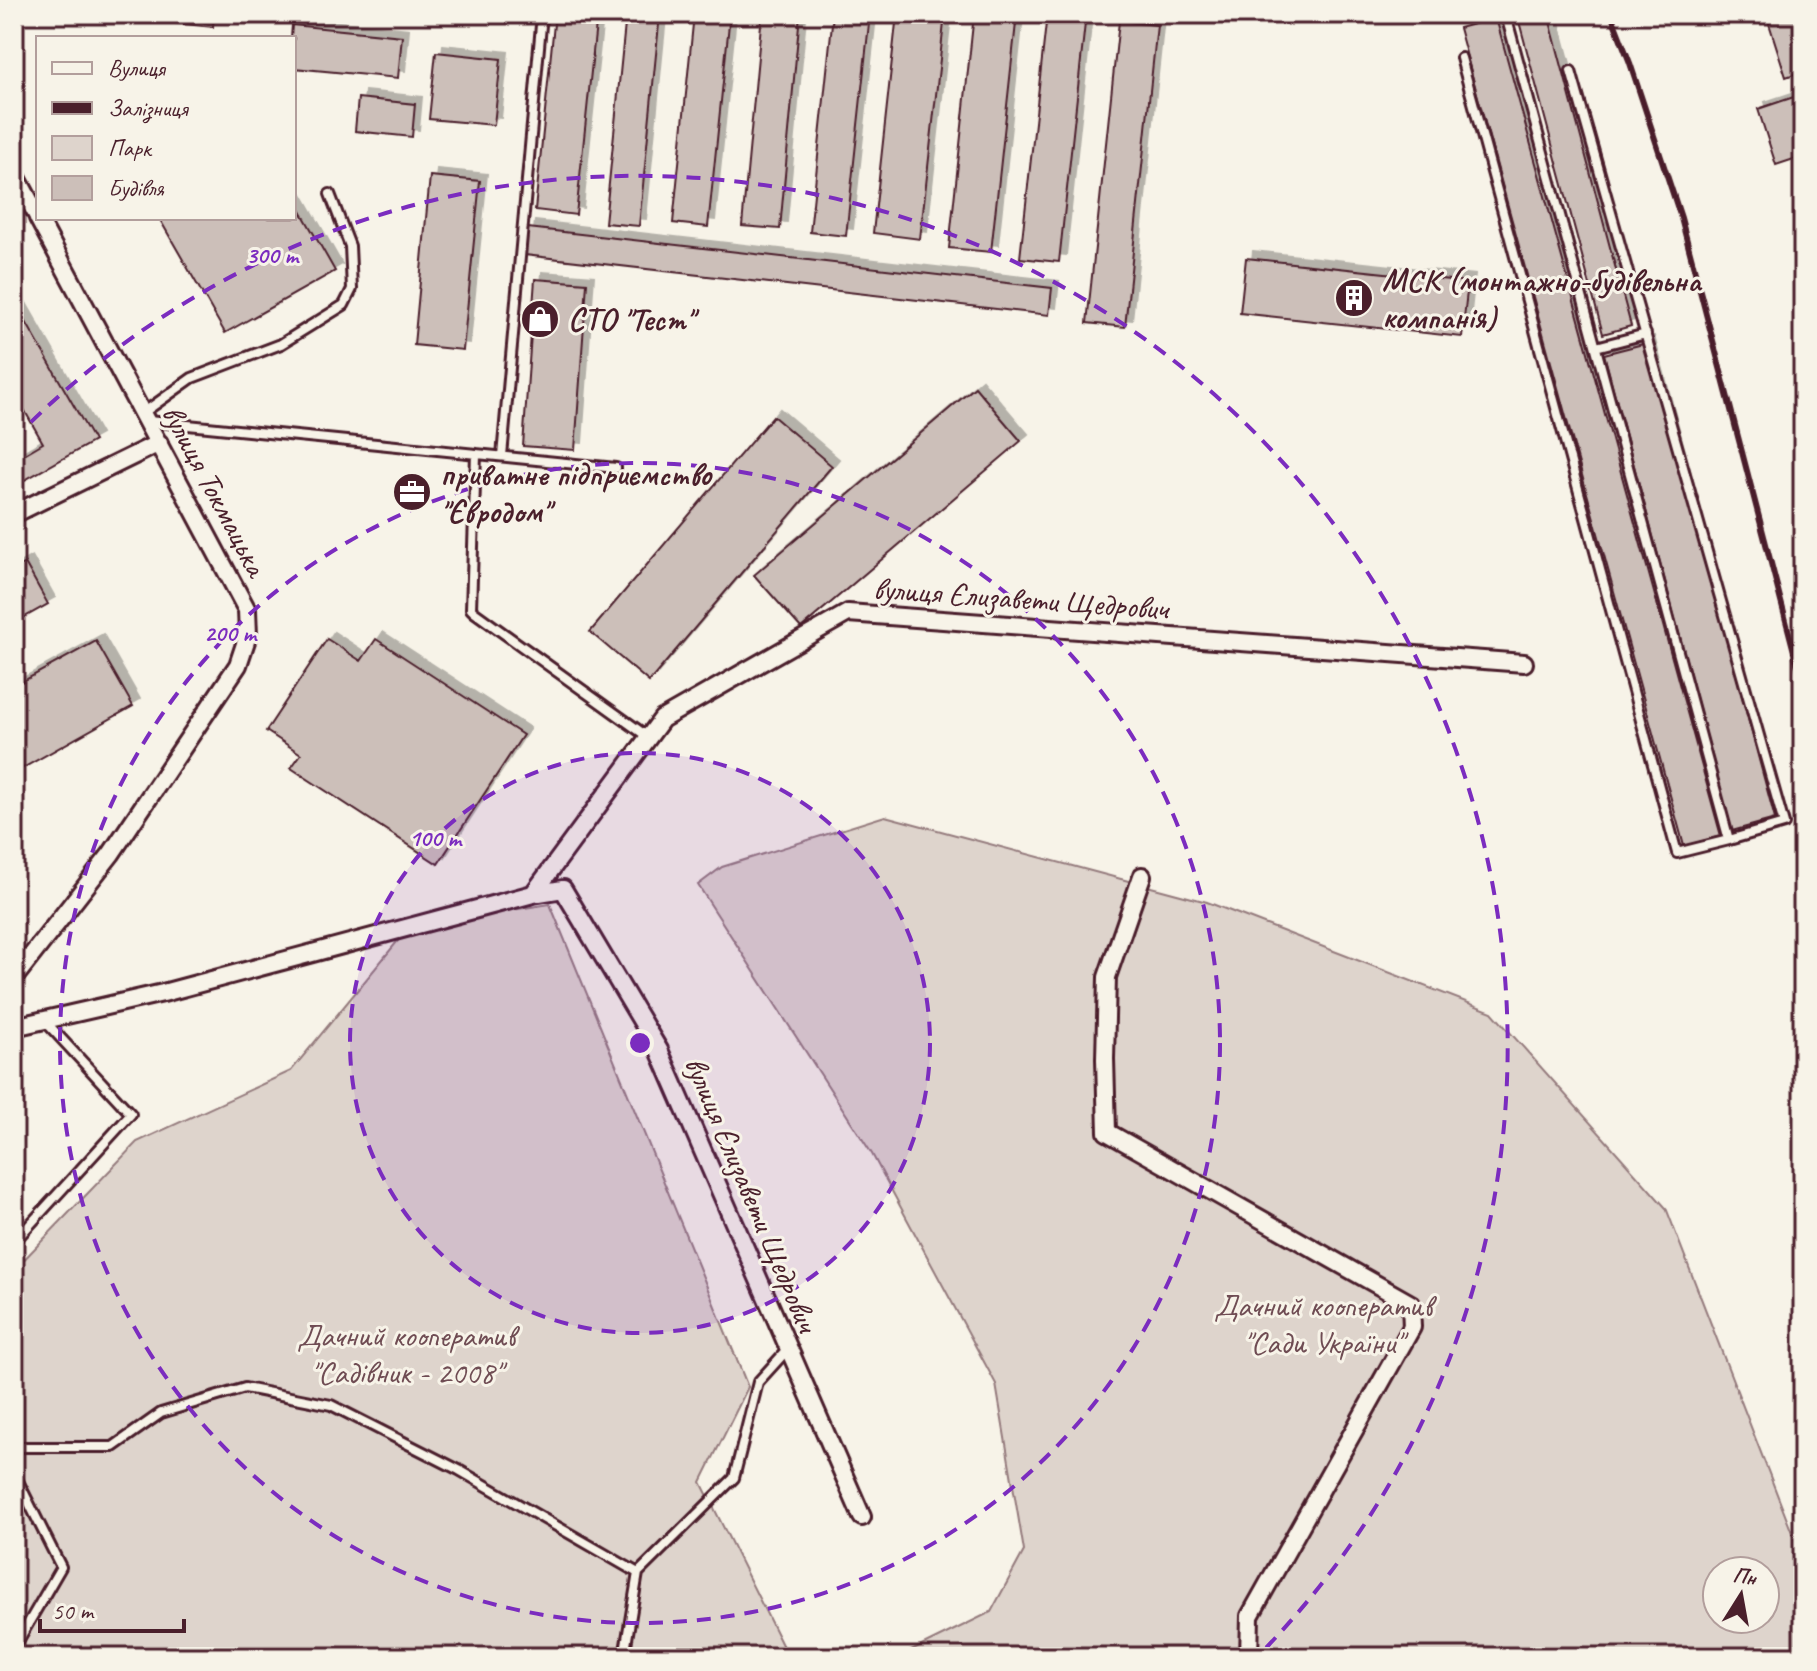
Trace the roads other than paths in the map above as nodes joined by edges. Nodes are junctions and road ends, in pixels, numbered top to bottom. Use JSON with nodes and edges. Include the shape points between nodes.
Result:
{"nodes":[{"id":1,"x":542,"y":14,"type":"edge"},
{"id":2,"x":1504,"y":14,"type":"edge"},
{"id":3,"x":1461,"y":58,"type":"dead end"},
{"id":4,"x":1571,"y":71,"type":"dead end"},
{"id":5,"x":14,"y":172,"type":"edge"},
{"id":6,"x":330,"y":194,"type":"dead end"},
{"id":7,"x":36,"y":214,"type":"edge"},
{"id":8,"x":39,"y":220,"type":"edge"},
{"id":9,"x":1646,"y":334,"type":"junction"},
{"id":10,"x":1596,"y":347,"type":"junction"},
{"id":11,"x":145,"y":417,"type":"junction"},
{"id":12,"x":159,"y":443,"type":"junction"},
{"id":13,"x":476,"y":454,"type":"junction"},
{"id":14,"x":502,"y":456,"type":"junction"},
{"id":15,"x":616,"y":468,"type":"dead end"},
{"id":16,"x":14,"y":514,"type":"edge"},
{"id":17,"x":1524,"y":663,"type":"dead end"},
{"id":18,"x":649,"y":738,"type":"junction"},
{"id":19,"x":1729,"y":840,"type":"junction"},
{"id":20,"x":1142,"y":876,"type":"dead end"},
{"id":21,"x":533,"y":894,"type":"junction"},
{"id":22,"x":14,"y":978,"type":"edge"},
{"id":23,"x":44,"y":1020,"type":"junction"},
{"id":24,"x":14,"y":1027,"type":"edge"},
{"id":25,"x":14,"y":1242,"type":"edge"},
{"id":26,"x":788,"y":1348,"type":"junction"},
{"id":27,"x":14,"y":1447,"type":"edge"},
{"id":28,"x":14,"y":1473,"type":"edge"},
{"id":29,"x":862,"y":1517,"type":"dead end"},
{"id":30,"x":638,"y":1573,"type":"junction"},
{"id":31,"x":14,"y":1648,"type":"edge"},
{"id":32,"x":624,"y":1657,"type":"edge"},
{"id":33,"x":1249,"y":1657,"type":"edge"}],
"edges":[{"from":1,"to":14,"type":"lane"},
{"from":2,"to":10,"type":"lane"},
{"from":3,"to":19,"type":"lane","via":[[1677,853]]},
{"from":4,"to":9,"type":"lane"},
{"from":5,"to":7,"type":"street","name":"вулиця Токмацька"},
{"from":6,"to":11,"type":"lane","via":[[350,246],[352,289],[344,305],[281,344],[192,378]]},
{"from":8,"to":11,"type":"street","name":"вулиця Токмацька"},
{"from":9,"to":10,"type":"lane"},
{"from":9,"to":19,"type":"lane","via":[[1784,824]]},
{"from":10,"to":19,"type":"lane"},
{"from":11,"to":12,"type":"street","name":"вулиця Токмацька"},
{"from":11,"to":13,"type":"lane"},
{"from":12,"to":16,"type":"street"},
{"from":12,"to":22,"type":"street","name":"вулиця Токмацька","via":[[247,610],[248,635],[238,665],[111,854]]},
{"from":13,"to":14,"type":"lane"},
{"from":13,"to":18,"type":"lane","via":[[471,609]]},
{"from":14,"to":15,"type":"lane"},
{"from":17,"to":18,"type":"street","name":"вулиця Єлизавети Щедрович","via":[[848,613],[662,719]]},
{"from":18,"to":21,"type":"street","name":"вулиця Єлизавети Щедрович"},
{"from":20,"to":33,"type":"street","via":[[1107,977],[1107,1132],[1411,1304],[1412,1327],[1250,1616]]},
{"from":21,"to":23,"type":"street","name":"вулиця Єлизавети Щедрович"},
{"from":21,"to":26,"type":"street","name":"вулиця Єлизавети Щедрович","via":[[563,889],[659,1050]]},
{"from":23,"to":24,"type":"street","name":"вулиця Єлизавети Щедрович"},
{"from":23,"to":25,"type":"lane","via":[[131,1114]]},
{"from":26,"to":29,"type":"street","name":"вулиця Єлизавети Щедрович"},
{"from":26,"to":30,"type":"lane","via":[[758,1382],[734,1478]]},
{"from":27,"to":30,"type":"lane","via":[[113,1447],[161,1413],[245,1388],[331,1405],[459,1470]]},
{"from":28,"to":31,"type":"lane","via":[[61,1567]]},
{"from":30,"to":32,"type":"lane"}]}
